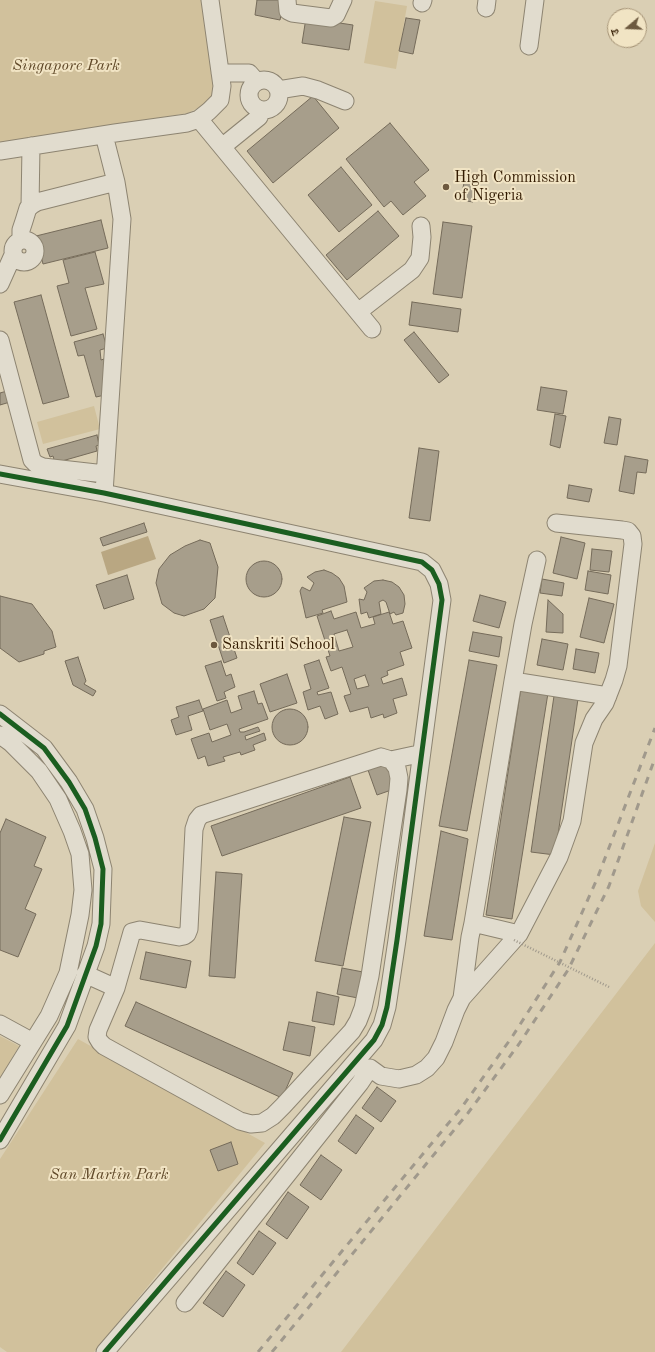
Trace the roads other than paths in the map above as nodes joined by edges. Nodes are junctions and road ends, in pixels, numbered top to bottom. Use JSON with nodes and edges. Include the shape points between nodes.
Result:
{"nodes":[{"id":1,"x":210,"y":0,"type":"edge"},
{"id":2,"x":287,"y":0,"type":"edge"},
{"id":3,"x":342,"y":0,"type":"edge"},
{"id":4,"x":535,"y":0,"type":"edge"},
{"id":5,"x":529,"y":46,"type":"dead end"},
{"id":6,"x":220,"y":73,"type":"junction"},
{"id":7,"x":257,"y":82,"type":"junction"},
{"id":8,"x":278,"y":90,"type":"junction"},
{"id":9,"x":345,"y":101,"type":"dead end"},
{"id":10,"x":262,"y":110,"type":"junction"},
{"id":11,"x":199,"y":119,"type":"junction"},
{"id":12,"x":104,"y":134,"type":"junction"},
{"id":13,"x":31,"y":146,"type":"junction"},
{"id":14,"x":222,"y":147,"type":"junction"},
{"id":15,"x":0,"y":151,"type":"edge"},
{"id":16,"x":116,"y":182,"type":"junction"},
{"id":17,"x":30,"y":206,"type":"junction"},
{"id":18,"x":421,"y":226,"type":"dead end"},
{"id":19,"x":0,"y":284,"type":"edge"},
{"id":20,"x":358,"y":312,"type":"junction"},
{"id":21,"x":372,"y":330,"type":"dead end"},
{"id":22,"x":0,"y":340,"type":"edge"},
{"id":23,"x":0,"y":474,"type":"edge"},
{"id":24,"x":104,"y":474,"type":"junction"},
{"id":25,"x":104,"y":493,"type":"junction"},
{"id":26,"x":556,"y":523,"type":"dead end"},
{"id":27,"x":537,"y":560,"type":"dead end"},
{"id":28,"x":513,"y":681,"type":"junction"},
{"id":29,"x":608,"y":696,"type":"junction"},
{"id":30,"x":0,"y":714,"type":"edge"},
{"id":31,"x":0,"y":735,"type":"edge"},
{"id":32,"x":421,"y":757,"type":"junction"},
{"id":33,"x":391,"y":760,"type":"junction"},
{"id":34,"x":69,"y":782,"type":"junction"},
{"id":35,"x":53,"y":791,"type":"junction"},
{"id":36,"x":473,"y":923,"type":"junction"},
{"id":37,"x":517,"y":937,"type":"junction"},
{"id":38,"x":85,"y":974,"type":"junction"},
{"id":39,"x":116,"y":988,"type":"junction"},
{"id":40,"x":462,"y":998,"type":"junction"},
{"id":41,"x":48,"y":1016,"type":"junction"},
{"id":42,"x":0,"y":1024,"type":"edge"},
{"id":43,"x":67,"y":1026,"type":"junction"},
{"id":44,"x":33,"y":1042,"type":"junction"},
{"id":45,"x":365,"y":1062,"type":"junction"},
{"id":46,"x":0,"y":1095,"type":"edge"},
{"id":47,"x":0,"y":1140,"type":"edge"},
{"id":48,"x":185,"y":1303,"type":"dead end"},
{"id":49,"x":105,"y":1352,"type":"edge"}],
"edges":[{"from":1,"to":6,"type":"street"},
{"from":2,"to":3,"type":"street","via":[[288,11],[292,14],[331,18],[336,15]]},
{"from":4,"to":5,"type":"street"},
{"from":6,"to":7,"type":"street","via":[[249,73]]},
{"from":6,"to":11,"type":"street","via":[[220,100]]},
{"from":7,"to":8,"type":"street","via":[[272,82]]},
{"from":7,"to":10,"type":"street","via":[[250,88],[249,98],[254,106]]},
{"from":8,"to":9,"type":"street","via":[[303,86]]},
{"from":8,"to":10,"type":"street","via":[[276,105]]},
{"from":10,"to":14,"type":"street","via":[[259,117]]},
{"from":11,"to":12,"type":"street","via":[[187,123]]},
{"from":11,"to":14,"type":"street"},
{"from":12,"to":13,"type":"street"},
{"from":12,"to":16,"type":"street"},
{"from":13,"to":15,"type":"street"},
{"from":13,"to":17,"type":"street"},
{"from":14,"to":20,"type":"street"},
{"from":16,"to":17,"type":"street"},
{"from":16,"to":24,"type":"street","via":[[122,219]]},
{"from":17,"to":19,"type":"street","via":[[17,248]]},
{"from":18,"to":20,"type":"street","via":[[420,258],[412,270]]},
{"from":20,"to":21,"type":"street"},
{"from":22,"to":24,"type":"street","via":[[32,460],[43,467]]},
{"from":23,"to":25,"type":"street"},
{"from":24,"to":25,"type":"street"},
{"from":25,"to":32,"type":"street","via":[[422,562],[432,570],[439,584],[442,600]]},
{"from":26,"to":29,"type":"street","via":[[628,531],[632,536],[618,666]]},
{"from":27,"to":28,"type":"street"},
{"from":28,"to":29,"type":"street"},
{"from":28,"to":36,"type":"street"},
{"from":29,"to":37,"type":"street","via":[[594,719],[584,743],[576,803],[566,838],[547,882]]},
{"from":30,"to":34,"type":"street","via":[[44,748]]},
{"from":31,"to":35,"type":"street","via":[[39,771]]},
{"from":32,"to":33,"type":"street","via":[[414,755]]},
{"from":32,"to":45,"type":"street","via":[[387,1007],[382,1025]]},
{"from":33,"to":39,"type":"street","via":[[381,757],[201,815],[196,820],[194,829],[187,934],[179,937],[140,930],[132,932]]},
{"from":33,"to":39,"type":"street","via":[[397,768],[398,790],[363,1008],[352,1031],[273,1116],[262,1123],[251,1124],[240,1120],[104,1046],[97,1037],[98,1030]]},
{"from":34,"to":35,"type":"street"},
{"from":34,"to":38,"type":"street","via":[[85,809],[96,838],[103,869],[101,924]]},
{"from":35,"to":41,"type":"street","via":[[80,854],[83,890],[68,973]]},
{"from":36,"to":37,"type":"street"},
{"from":36,"to":40,"type":"street"},
{"from":37,"to":40,"type":"street"},
{"from":38,"to":39,"type":"street"},
{"from":38,"to":43,"type":"street"},
{"from":40,"to":45,"type":"street","via":[[436,1058],[416,1076],[399,1079],[381,1076]]},
{"from":41,"to":43,"type":"street"},
{"from":41,"to":44,"type":"street"},
{"from":42,"to":44,"type":"street"},
{"from":43,"to":47,"type":"street"},
{"from":44,"to":46,"type":"street"},
{"from":45,"to":48,"type":"street","via":[[360,1084]]},
{"from":45,"to":49,"type":"street"}]}
